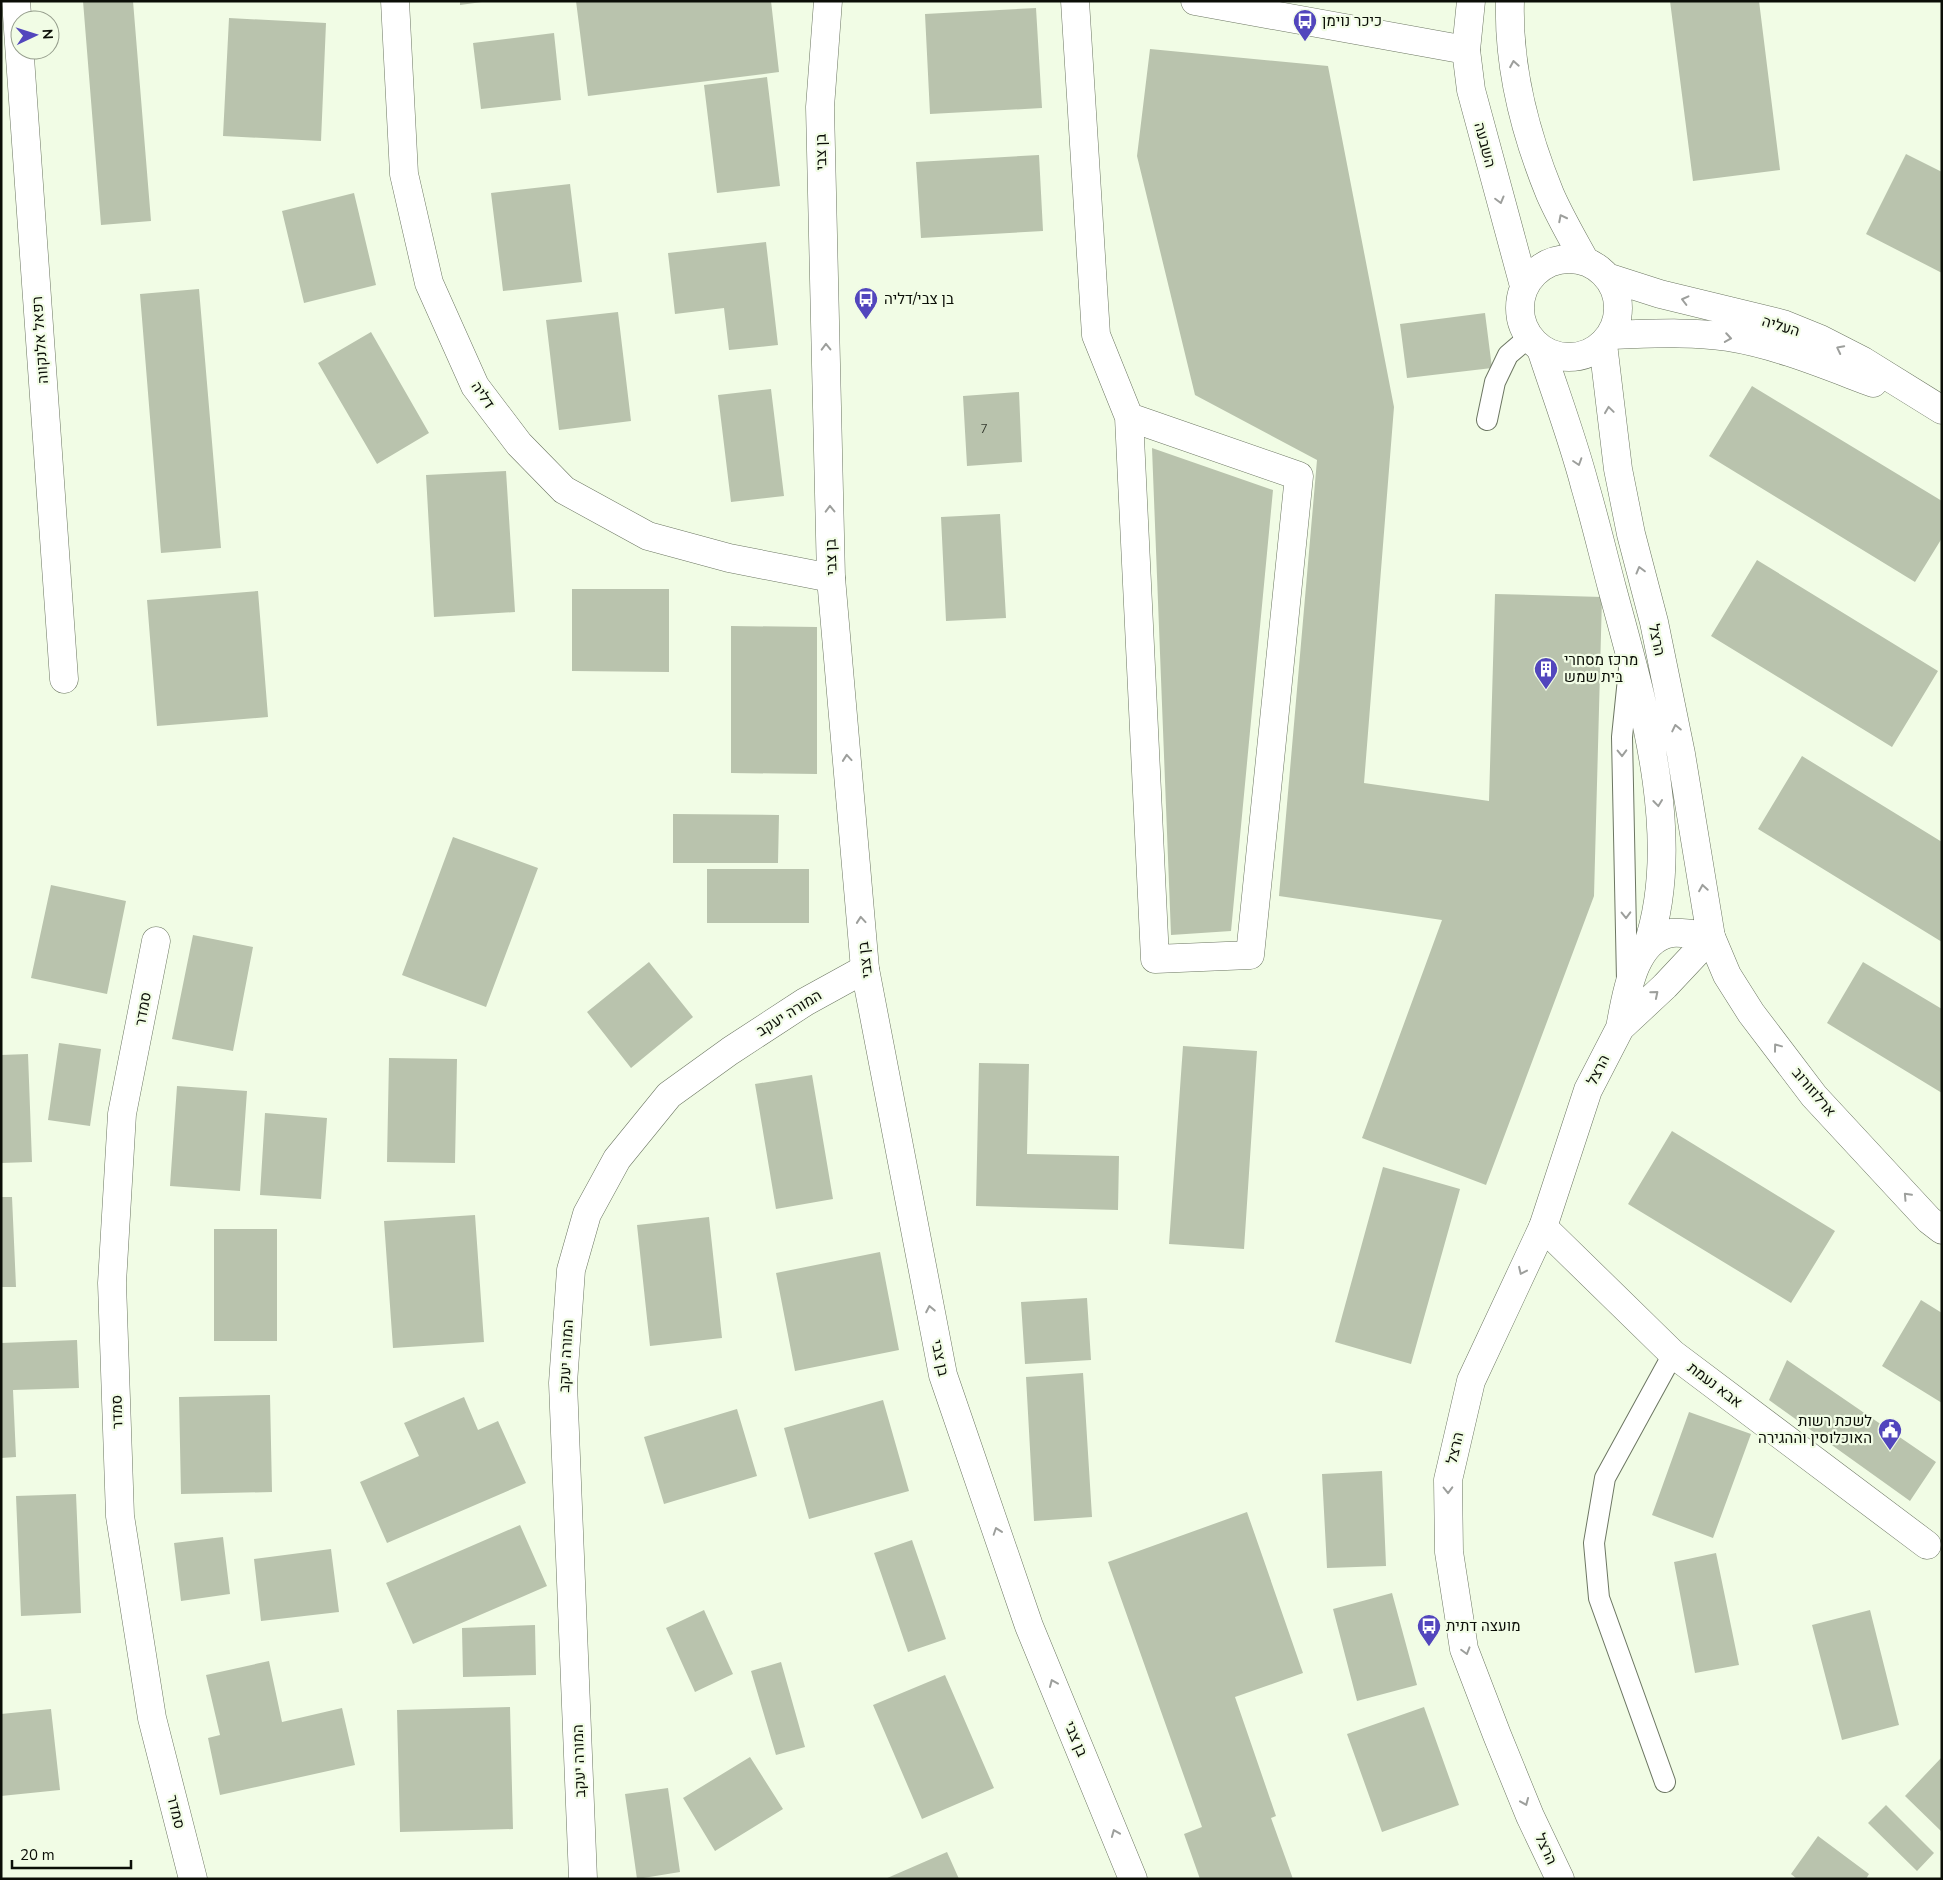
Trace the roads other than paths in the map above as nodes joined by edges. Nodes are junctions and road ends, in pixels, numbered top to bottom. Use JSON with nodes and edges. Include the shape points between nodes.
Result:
{"nodes":[{"id":1,"x":16,"y":1,"type":"edge"},
{"id":2,"x":395,"y":1,"type":"edge"},
{"id":3,"x":828,"y":1,"type":"edge"},
{"id":4,"x":1075,"y":1,"type":"edge"},
{"id":5,"x":1195,"y":1,"type":"edge"},
{"id":6,"x":1471,"y":1,"type":"edge"},
{"id":7,"x":1510,"y":1,"type":"edge"},
{"id":8,"x":1466,"y":50,"type":"junction"},
{"id":9,"x":1585,"y":261,"type":"junction"},
{"id":10,"x":1607,"y":277,"type":"junction"},
{"id":11,"x":1524,"y":286,"type":"junction"},
{"id":12,"x":1606,"y":340,"type":"junction"},
{"id":13,"x":1535,"y":343,"type":"junction"},
{"id":14,"x":1942,"y":410,"type":"edge"},
{"id":15,"x":1129,"y":417,"type":"junction"},
{"id":16,"x":1487,"y":420,"type":"dead end"},
{"id":17,"x":831,"y":578,"type":"junction"},
{"id":18,"x":1630,"y":652,"type":"junction"},
{"id":19,"x":64,"y":679,"type":"dead end"},
{"id":20,"x":1711,"y":937,"type":"junction"},
{"id":21,"x":156,"y":942,"type":"dead end"},
{"id":22,"x":1647,"y":947,"type":"junction"},
{"id":23,"x":865,"y":969,"type":"junction"},
{"id":24,"x":1628,"y":987,"type":"junction"},
{"id":25,"x":1620,"y":1028,"type":"junction"},
{"id":26,"x":1542,"y":1227,"type":"junction"},
{"id":27,"x":1942,"y":1230,"type":"edge"},
{"id":28,"x":1674,"y":1354,"type":"junction"},
{"id":29,"x":1926,"y":1545,"type":"dead end"},
{"id":30,"x":1665,"y":1782,"type":"dead end"},
{"id":31,"x":193,"y":1879,"type":"edge"},
{"id":32,"x":583,"y":1879,"type":"edge"},
{"id":33,"x":1134,"y":1879,"type":"edge"},
{"id":34,"x":1560,"y":1879,"type":"edge"}],
"edges":[{"from":1,"to":19,"type":"street","name":"רפאל אלנקווה"},
{"from":2,"to":17,"type":"street","name":"דליה","via":[[404,174],[429,283],[475,386],[519,444],[564,490],[648,536],[729,558]]},
{"from":17,"to":3,"type":"street","name":"בן צבי","one_way":true,"via":[[820,107]]},
{"from":4,"to":15,"type":"street","via":[[1096,335]]},
{"from":5,"to":8,"type":"street"},
{"from":6,"to":8,"type":"street","name":"השבעה"},
{"from":9,"to":7,"type":"street","one_way":true,"via":[[1550,194],[1525,122],[1509,34]]},
{"from":8,"to":11,"type":"street","name":"השבעה","one_way":true,"via":[[1471,90]]},
{"from":9,"to":10,"type":"street"},
{"from":9,"to":11,"type":"street","via":[[1571,258],[1556,260],[1544,265]]},
{"from":10,"to":12,"type":"street","via":[[1618,306],[1616,321]]},
{"from":14,"to":10,"type":"street","name":"העליה","one_way":true,"via":[[1863,361],[1783,324],[1660,294]]},
{"from":11,"to":13,"type":"street","via":[[1519,313],[1522,326]]},
{"from":12,"to":13,"type":"street","via":[[1589,353],[1573,358],[1556,356]]},
{"from":12,"to":14,"type":"street","name":"העליה","one_way":true,"via":[[1688,334],[1727,337],[1788,350]]},
{"from":20,"to":12,"type":"street","name":"הרצל","one_way":true,"via":[[1681,754],[1618,469]]},
{"from":13,"to":16,"type":"lane","via":[[1508,356],[1495,382]]},
{"from":13,"to":18,"type":"street","name":"הרצל","one_way":true,"via":[[1585,484]]},
{"from":15,"to":15,"type":"street","via":[[1155,959],[1250,955],[1299,476]]},
{"from":23,"to":17,"type":"street","name":"בן צבי","one_way":true},
{"from":18,"to":22,"type":"street","name":"הרצל","one_way":true,"via":[[1649,740],[1663,842],[1661,888]]},
{"from":18,"to":24,"type":"lane","name":"הרצל","one_way":true,"via":[[1622,737]]},
{"from":20,"to":22,"type":"street","name":"הרצל","via":[[1672,933],[1659,937]]},
{"from":25,"to":20,"type":"street","name":"הרצל","one_way":true,"via":[[1666,986]]},
{"from":27,"to":20,"type":"street","name":"ארלוזורוב","one_way":true,"via":[[1814,1096],[1751,1013],[1727,975]]},
{"from":21,"to":31,"type":"street","name":"סמדר","via":[[121,1124],[112,1283],[120,1516],[152,1718]]},
{"from":22,"to":24,"type":"street","name":"הרצל","via":[[1637,962]]},
{"from":23,"to":32,"type":"street","name":"המורה יעקב","via":[[797,1007],[668,1095],[617,1159],[587,1214],[571,1270],[563,1383]]},
{"from":33,"to":23,"type":"street","name":"בן צבי","one_way":true,"via":[[1029,1626],[943,1375]]},
{"from":24,"to":25,"type":"street","name":"הרצל"},
{"from":25,"to":26,"type":"street","name":"הרצל","via":[[1588,1090]]},
{"from":26,"to":28,"type":"street","name":"אבא נעמת"},
{"from":26,"to":34,"type":"street","name":"הרצל","one_way":true,"via":[[1470,1382],[1448,1480],[1449,1552],[1464,1649],[1504,1753]]},
{"from":28,"to":29,"type":"street","name":"אבא נעמת"},
{"from":28,"to":30,"type":"lane","via":[[1605,1478],[1594,1543],[1599,1598]]}]}
